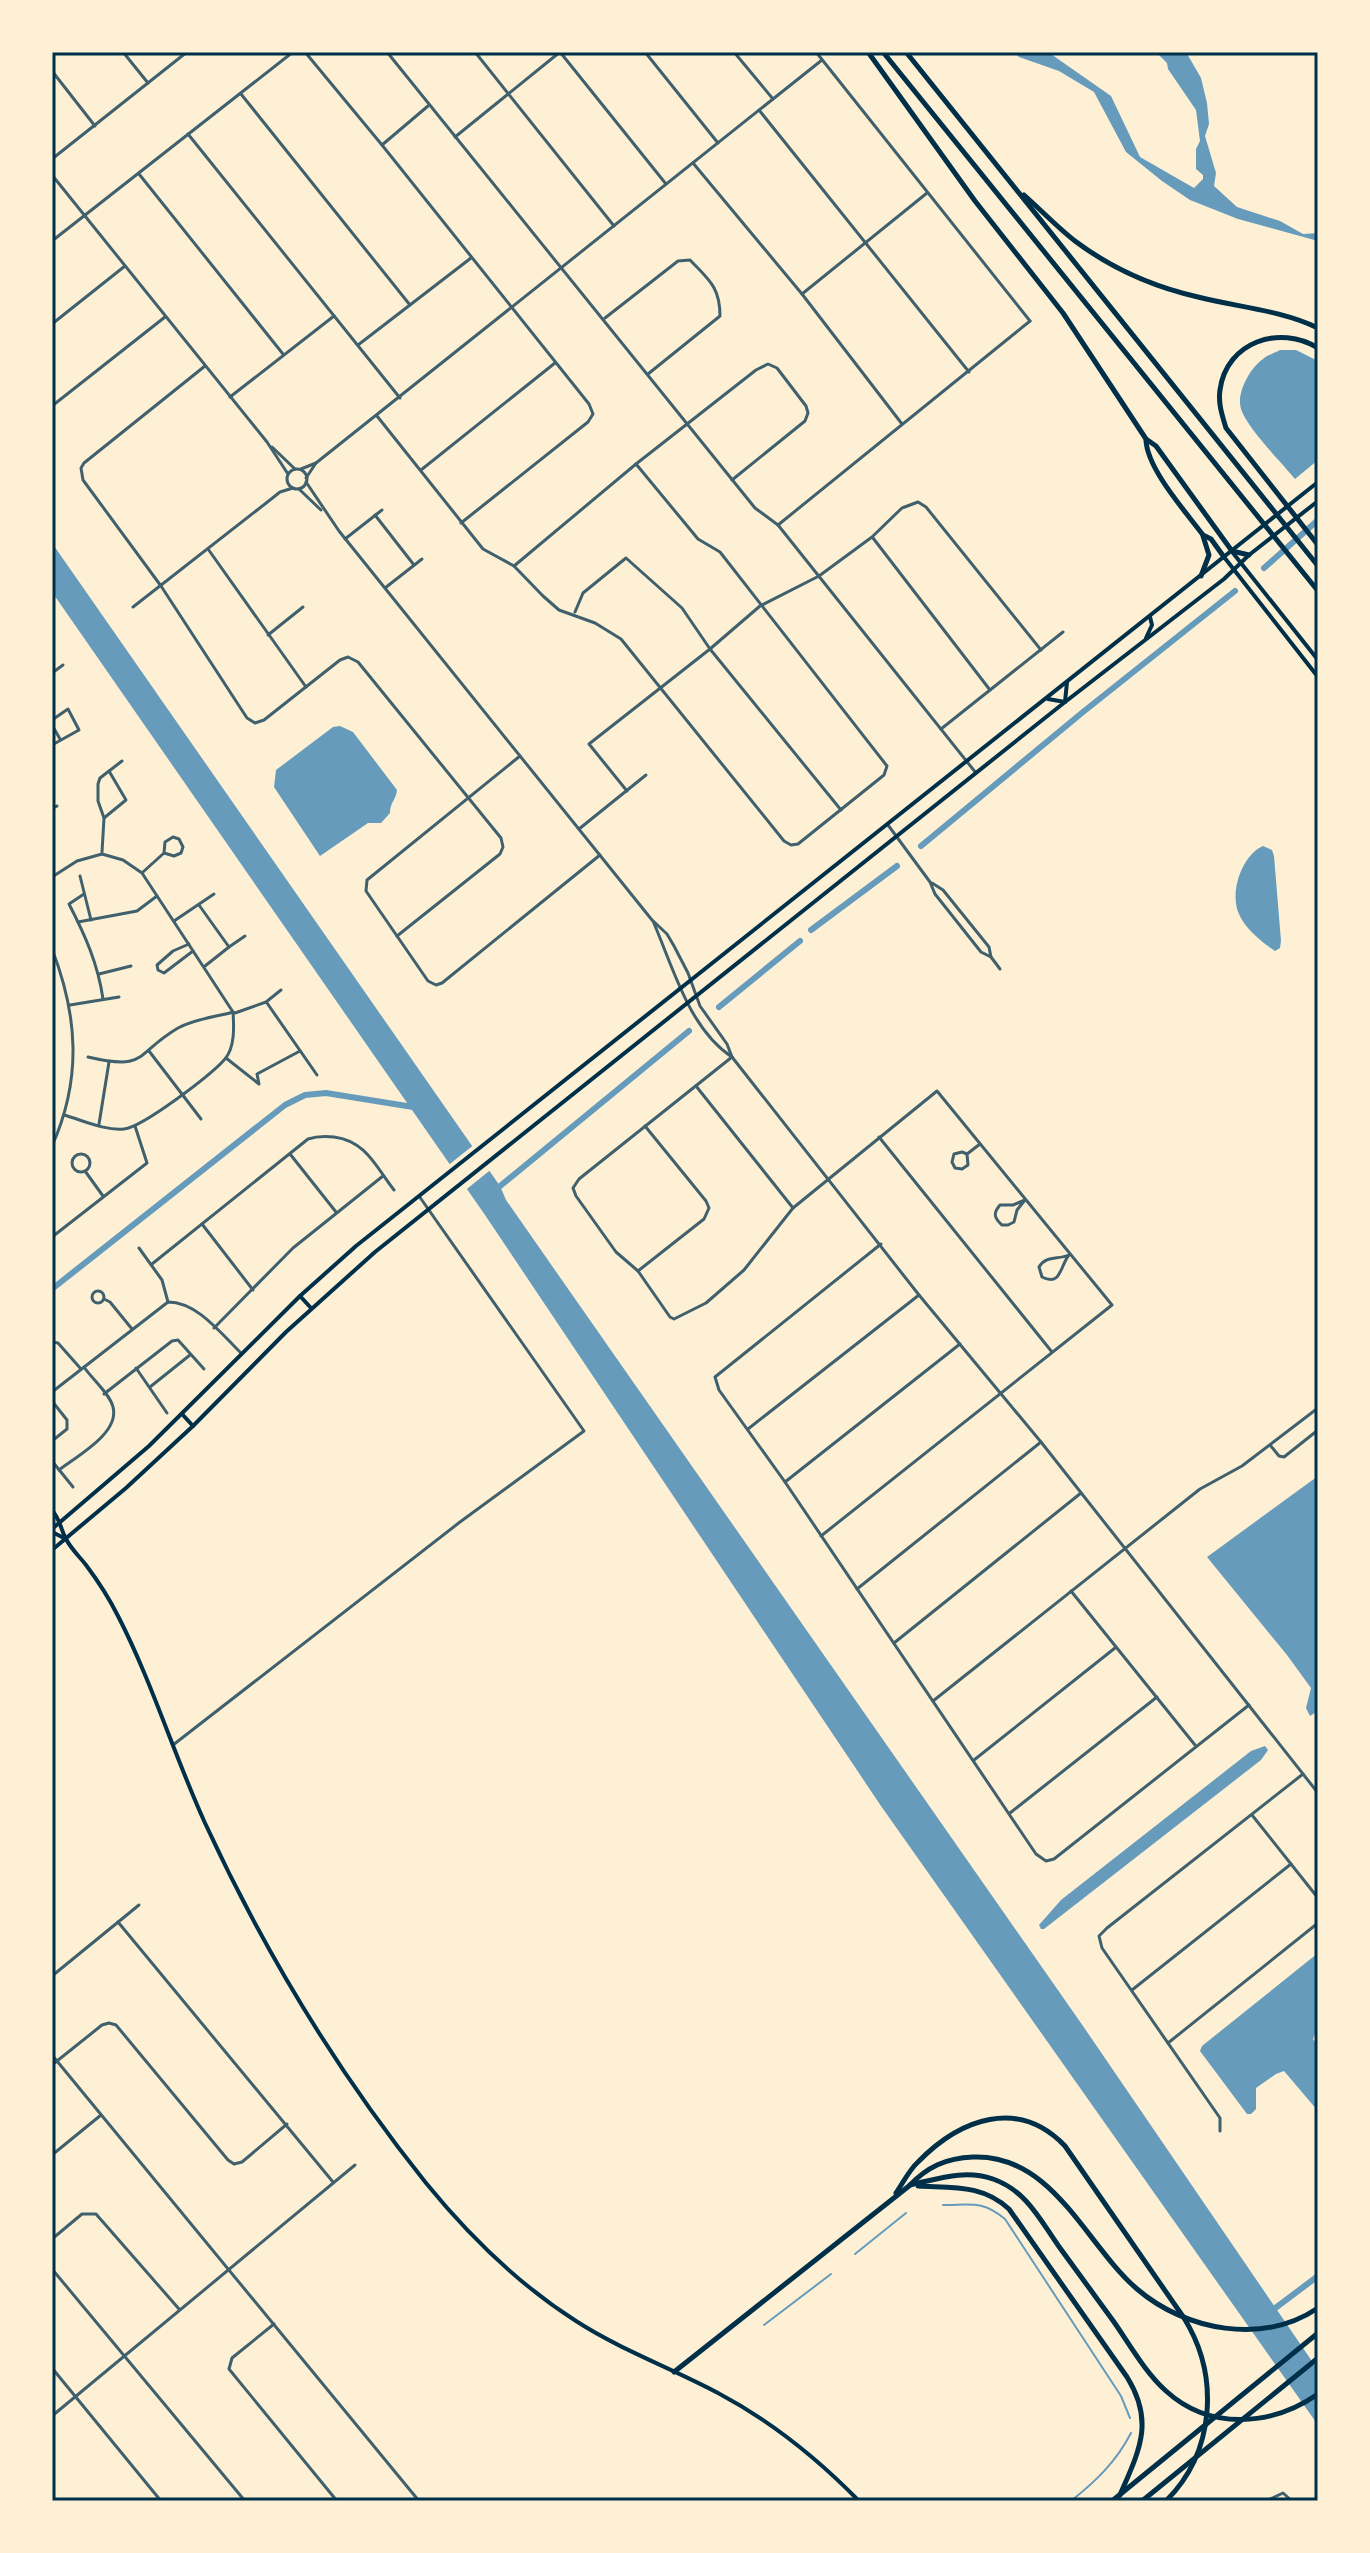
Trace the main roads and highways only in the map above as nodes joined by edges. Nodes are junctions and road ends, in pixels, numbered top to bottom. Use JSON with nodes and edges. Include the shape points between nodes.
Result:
{"nodes":[{"id":1,"x":868,"y":52,"type":"edge"},
{"id":2,"x":883,"y":52,"type":"edge"},
{"id":3,"x":906,"y":52,"type":"edge"},
{"id":4,"x":1014,"y":187,"type":"junction"},
{"id":5,"x":1318,"y":328,"type":"edge"},
{"id":6,"x":1318,"y":348,"type":"edge"},
{"id":7,"x":1146,"y":439,"type":"junction"},
{"id":8,"x":1318,"y":482,"type":"edge"},
{"id":9,"x":1318,"y":501,"type":"edge"},
{"id":10,"x":1203,"y":535,"type":"junction"},
{"id":11,"x":1318,"y":545,"type":"edge"},
{"id":12,"x":1232,"y":551,"type":"junction"},
{"id":13,"x":1249,"y":555,"type":"junction"},
{"id":14,"x":1224,"y":557,"type":"junction"},
{"id":15,"x":1241,"y":563,"type":"junction"},
{"id":16,"x":1318,"y":566,"type":"edge"},
{"id":17,"x":1234,"y":570,"type":"junction"},
{"id":18,"x":1201,"y":576,"type":"junction"},
{"id":19,"x":1318,"y":591,"type":"edge"},
{"id":20,"x":1149,"y":616,"type":"junction"},
{"id":21,"x":1143,"y":643,"type":"junction"},
{"id":22,"x":1318,"y":660,"type":"edge"},
{"id":23,"x":1318,"y":677,"type":"edge"},
{"id":24,"x":1067,"y":682,"type":"junction"},
{"id":25,"x":1044,"y":700,"type":"junction"},
{"id":26,"x":1065,"y":702,"type":"junction"},
{"id":27,"x":783,"y":909,"type":"junction"},
{"id":28,"x":792,"y":920,"type":"junction"},
{"id":29,"x":300,"y":1296,"type":"junction"},
{"id":30,"x":311,"y":1308,"type":"junction"},
{"id":31,"x":182,"y":1414,"type":"junction"},
{"id":32,"x":193,"y":1426,"type":"junction"},
{"id":33,"x":52,"y":1510,"type":"edge"},
{"id":34,"x":61,"y":1521,"type":"junction"},
{"id":35,"x":52,"y":1531,"type":"edge"},
{"id":36,"x":66,"y":1539,"type":"junction"},
{"id":37,"x":52,"y":1550,"type":"edge"},
{"id":38,"x":909,"y":2186,"type":"junction"},
{"id":39,"x":893,"y":2197,"type":"junction"},
{"id":40,"x":1318,"y":2308,"type":"edge"},
{"id":41,"x":1318,"y":2333,"type":"edge"},
{"id":42,"x":1318,"y":2359,"type":"edge"},
{"id":43,"x":674,"y":2372,"type":"junction"},
{"id":44,"x":1318,"y":2394,"type":"edge"},
{"id":45,"x":1120,"y":2495,"type":"junction"},
{"id":46,"x":859,"y":2501,"type":"edge"},
{"id":47,"x":1112,"y":2501,"type":"edge"},
{"id":48,"x":1142,"y":2501,"type":"edge"},
{"id":49,"x":1166,"y":2501,"type":"edge"}],
"edges":[{"from":1,"to":7,"type":"highway","via":[[1072,326]]},
{"from":2,"to":19,"type":"highway"},
{"from":3,"to":4,"type":"highway"},
{"from":4,"to":5,"type":"highway","via":[[1076,242],[1119,269],[1173,291]]},
{"from":4,"to":16,"type":"highway"},
{"from":6,"to":11,"type":"highway","via":[[1282,336],[1260,340],[1236,356],[1220,389],[1226,428]]},
{"from":7,"to":10,"type":"highway","via":[[1146,452]]},
{"from":7,"to":12,"type":"highway"},
{"from":8,"to":12,"type":"main road"},
{"from":9,"to":13,"type":"main road"},
{"from":10,"to":14,"type":"highway"},
{"from":10,"to":18,"type":"highway","via":[[1209,555]]},
{"from":12,"to":13,"type":"highway"},
{"from":12,"to":14,"type":"main road"},
{"from":12,"to":15,"type":"main road"},
{"from":13,"to":15,"type":"main road"},
{"from":14,"to":17,"type":"main road"},
{"from":14,"to":18,"type":"main road"},
{"from":15,"to":17,"type":"main road"},
{"from":15,"to":22,"type":"main road"},
{"from":17,"to":21,"type":"main road"},
{"from":17,"to":23,"type":"main road"},
{"from":18,"to":20,"type":"main road"},
{"from":20,"to":21,"type":"main road","via":[[1151,630]]},
{"from":20,"to":24,"type":"main road"},
{"from":21,"to":26,"type":"main road"},
{"from":24,"to":25,"type":"main road"},
{"from":24,"to":26,"type":"main road"},
{"from":25,"to":26,"type":"main road"},
{"from":25,"to":27,"type":"main road"},
{"from":26,"to":28,"type":"main road"},
{"from":27,"to":28,"type":"main road"},
{"from":27,"to":29,"type":"main road","via":[[478,1148]]},
{"from":28,"to":30,"type":"main road"},
{"from":29,"to":30,"type":"main road"},
{"from":29,"to":31,"type":"main road"},
{"from":30,"to":32,"type":"main road"},
{"from":31,"to":32,"type":"main road"},
{"from":31,"to":34,"type":"main road"},
{"from":32,"to":36,"type":"main road"},
{"from":33,"to":34,"type":"main road"},
{"from":34,"to":35,"type":"main road"},
{"from":34,"to":36,"type":"main road"},
{"from":35,"to":36,"type":"main road"},
{"from":36,"to":37,"type":"main road"},
{"from":36,"to":43,"type":"main road","via":[[120,1620],[231,1878],[323,2038],[372,2110],[424,2180],[494,2259],[588,2328]]},
{"from":38,"to":39,"type":"highway"},
{"from":38,"to":40,"type":"highway","via":[[924,2170],[956,2158],[985,2157],[1015,2165],[1061,2199],[1139,2291],[1170,2311],[1243,2330],[1268,2329]]},
{"from":38,"to":44,"type":"highway","via":[[966,2174],[992,2179],[1023,2196],[1158,2383],[1190,2407],[1237,2420],[1278,2416]]},
{"from":38,"to":45,"type":"highway","via":[[971,2188],[1009,2209],[1127,2377],[1139,2401],[1143,2428]]},
{"from":39,"to":43,"type":"highway"},
{"from":39,"to":49,"type":"highway","via":[[916,2163],[975,2122],[1022,2120],[1065,2146],[1195,2337],[1203,2359],[1207,2419],[1198,2454]]},
{"from":41,"to":45,"type":"highway"},
{"from":42,"to":48,"type":"highway"},
{"from":43,"to":46,"type":"main road","via":[[773,2426]]},
{"from":45,"to":47,"type":"highway"}]}
